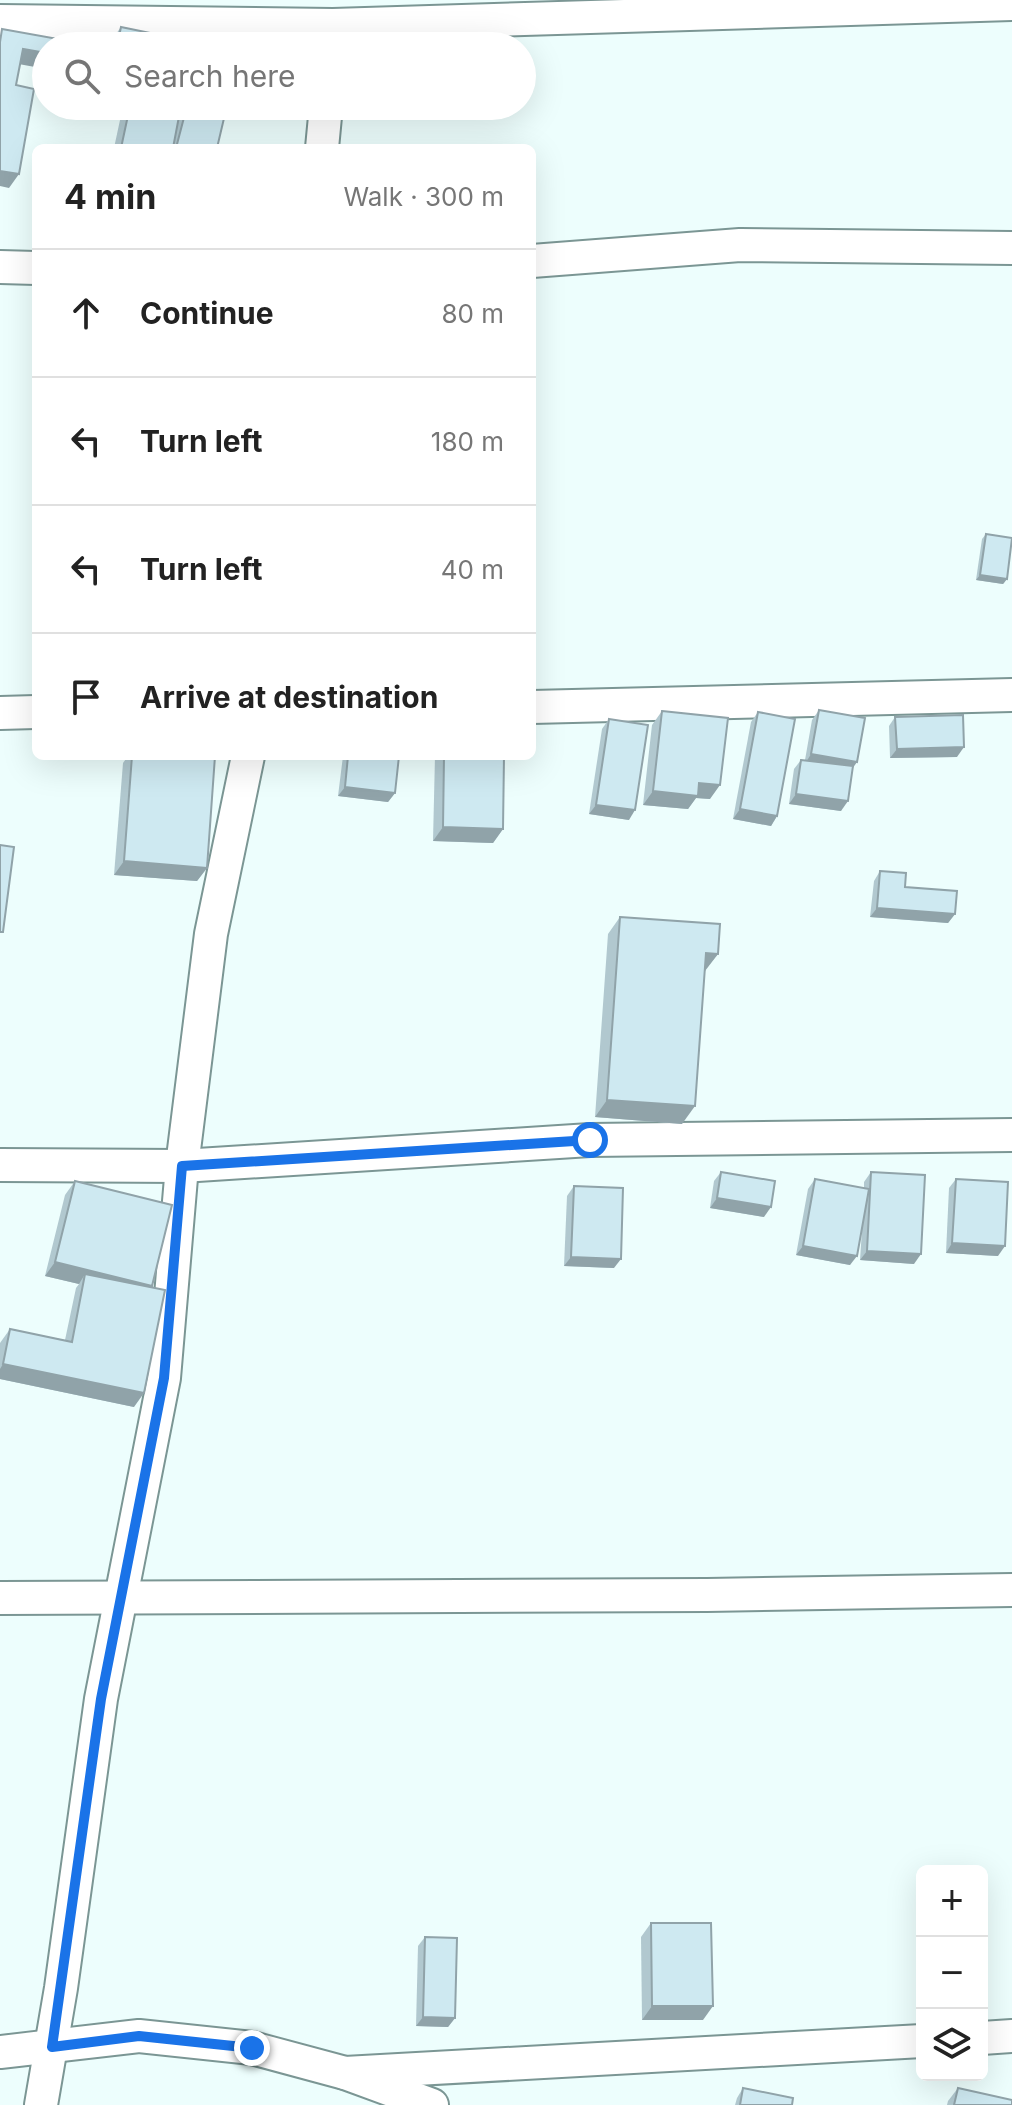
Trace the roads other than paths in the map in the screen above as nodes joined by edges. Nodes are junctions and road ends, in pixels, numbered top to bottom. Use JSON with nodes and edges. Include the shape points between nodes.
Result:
{"nodes":[{"id":1,"x":1012,"y":4,"type":"edge"},
{"id":2,"x":0,"y":21,"type":"edge"},
{"id":3,"x":243,"y":32,"type":"edge"},
{"id":4,"x":417,"y":32,"type":"edge"},
{"id":5,"x":325,"y":120,"type":"edge"},
{"id":6,"x":322,"y":144,"type":"edge"},
{"id":7,"x":1012,"y":248,"type":"edge"},
{"id":8,"x":536,"y":261,"type":"edge"},
{"id":9,"x":0,"y":267,"type":"edge"},
{"id":10,"x":32,"y":268,"type":"edge"},
{"id":11,"x":1012,"y":695,"type":"edge"},
{"id":12,"x":536,"y":707,"type":"edge"},
{"id":13,"x":32,"y":712,"type":"edge"},
{"id":14,"x":0,"y":713,"type":"edge"},
{"id":15,"x":247,"y":760,"type":"edge"},
{"id":16,"x":1012,"y":1135,"type":"edge"},
{"id":17,"x":0,"y":1165,"type":"edge"},
{"id":18,"x":182,"y":1166,"type":"junction"},
{"id":19,"x":1012,"y":1590,"type":"edge"},
{"id":20,"x":121,"y":1597,"type":"junction"},
{"id":21,"x":0,"y":1598,"type":"edge"},
{"id":22,"x":1012,"y":2036,"type":"edge"},
{"id":23,"x":988,"y":2038,"type":"edge"},
{"id":24,"x":916,"y":2041,"type":"edge"},
{"id":25,"x":52,"y":2047,"type":"junction"},
{"id":26,"x":0,"y":2052,"type":"edge"},
{"id":27,"x":345,"y":2073,"type":"junction"},
{"id":28,"x":41,"y":2105,"type":"edge"},
{"id":29,"x":432,"y":2105,"type":"edge"}],
"edges":[{"from":1,"to":4,"type":"street"},
{"from":2,"to":3,"type":"street"},
{"from":5,"to":6,"type":"street"},
{"from":7,"to":8,"type":"street","via":[[740,245]]},
{"from":9,"to":10,"type":"street"},
{"from":11,"to":12,"type":"street"},
{"from":13,"to":14,"type":"street"},
{"from":15,"to":18,"type":"street","via":[[211,934]]},
{"from":16,"to":18,"type":"street","via":[[590,1140]]},
{"from":17,"to":18,"type":"street"},
{"from":18,"to":20,"type":"street","via":[[164,1378]]},
{"from":19,"to":20,"type":"street"},
{"from":20,"to":21,"type":"street"},
{"from":20,"to":25,"type":"street","via":[[101,1699]]},
{"from":22,"to":23,"type":"street"},
{"from":24,"to":27,"type":"street"},
{"from":25,"to":26,"type":"street"},
{"from":25,"to":27,"type":"street","via":[[139,2036],[252,2048]]},
{"from":25,"to":28,"type":"street"},
{"from":27,"to":29,"type":"street"}]}
